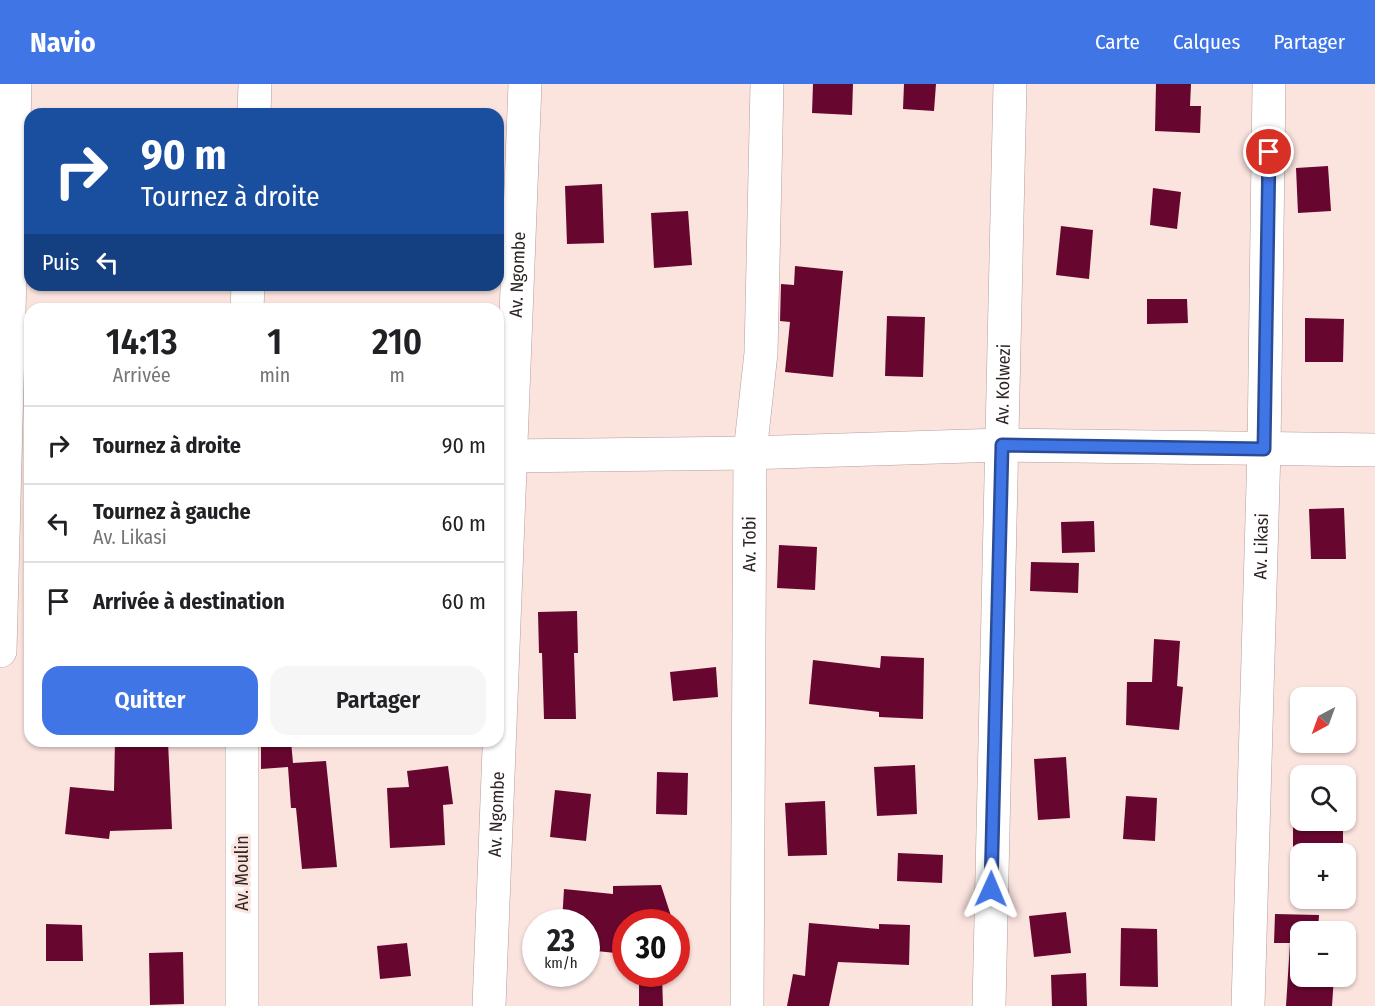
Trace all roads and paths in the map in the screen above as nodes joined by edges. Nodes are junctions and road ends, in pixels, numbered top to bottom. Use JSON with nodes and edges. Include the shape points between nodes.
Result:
{"nodes":[{"id":1,"x":15,"y":84,"type":"edge"},
{"id":2,"x":255,"y":84,"type":"edge"},
{"id":3,"x":525,"y":84,"type":"edge"},
{"id":4,"x":767,"y":84,"type":"edge"},
{"id":5,"x":1010,"y":84,"type":"edge"},
{"id":6,"x":1269,"y":84,"type":"edge"},
{"id":7,"x":254,"y":108,"type":"edge"},
{"id":8,"x":12,"y":430,"type":"edge"},
{"id":9,"x":1002,"y":445,"type":"junction"},
{"id":10,"x":1264,"y":449,"type":"junction"},
{"id":11,"x":1375,"y":450,"type":"edge"},
{"id":12,"x":750,"y":453,"type":"junction"},
{"id":13,"x":504,"y":456,"type":"edge"},
{"id":14,"x":0,"y":651,"type":"edge"},
{"id":15,"x":242,"y":747,"type":"edge"},
{"id":16,"x":496,"y":747,"type":"edge"},
{"id":17,"x":242,"y":1006,"type":"edge"},
{"id":18,"x":489,"y":1006,"type":"edge"},
{"id":19,"x":747,"y":1006,"type":"edge"},
{"id":20,"x":988,"y":1006,"type":"edge"},
{"id":21,"x":1248,"y":1006,"type":"edge"}],
"edges":[{"from":1,"to":8,"type":"street"},
{"from":2,"to":7,"type":"street"},
{"from":3,"to":13,"type":"street","name":"Av. Ngombe"},
{"from":4,"to":12,"type":"street","name":"Av. Tobi","via":[[761,353]]},
{"from":5,"to":9,"type":"street","name":"Av. Kolwezi"},
{"from":6,"to":10,"type":"street","name":"Av. Likasi"},
{"from":8,"to":14,"type":"street"},
{"from":9,"to":10,"type":"street"},
{"from":9,"to":12,"type":"street"},
{"from":9,"to":20,"type":"street","name":"Av. Kolwezi"},
{"from":10,"to":11,"type":"street"},
{"from":10,"to":21,"type":"street","name":"Av. Likasi"},
{"from":12,"to":13,"type":"street"},
{"from":12,"to":19,"type":"street","name":"Av. Tobi"},
{"from":15,"to":17,"type":"street","name":"Av. Moulin"},
{"from":16,"to":18,"type":"street","name":"Av. Ngombe"}]}
